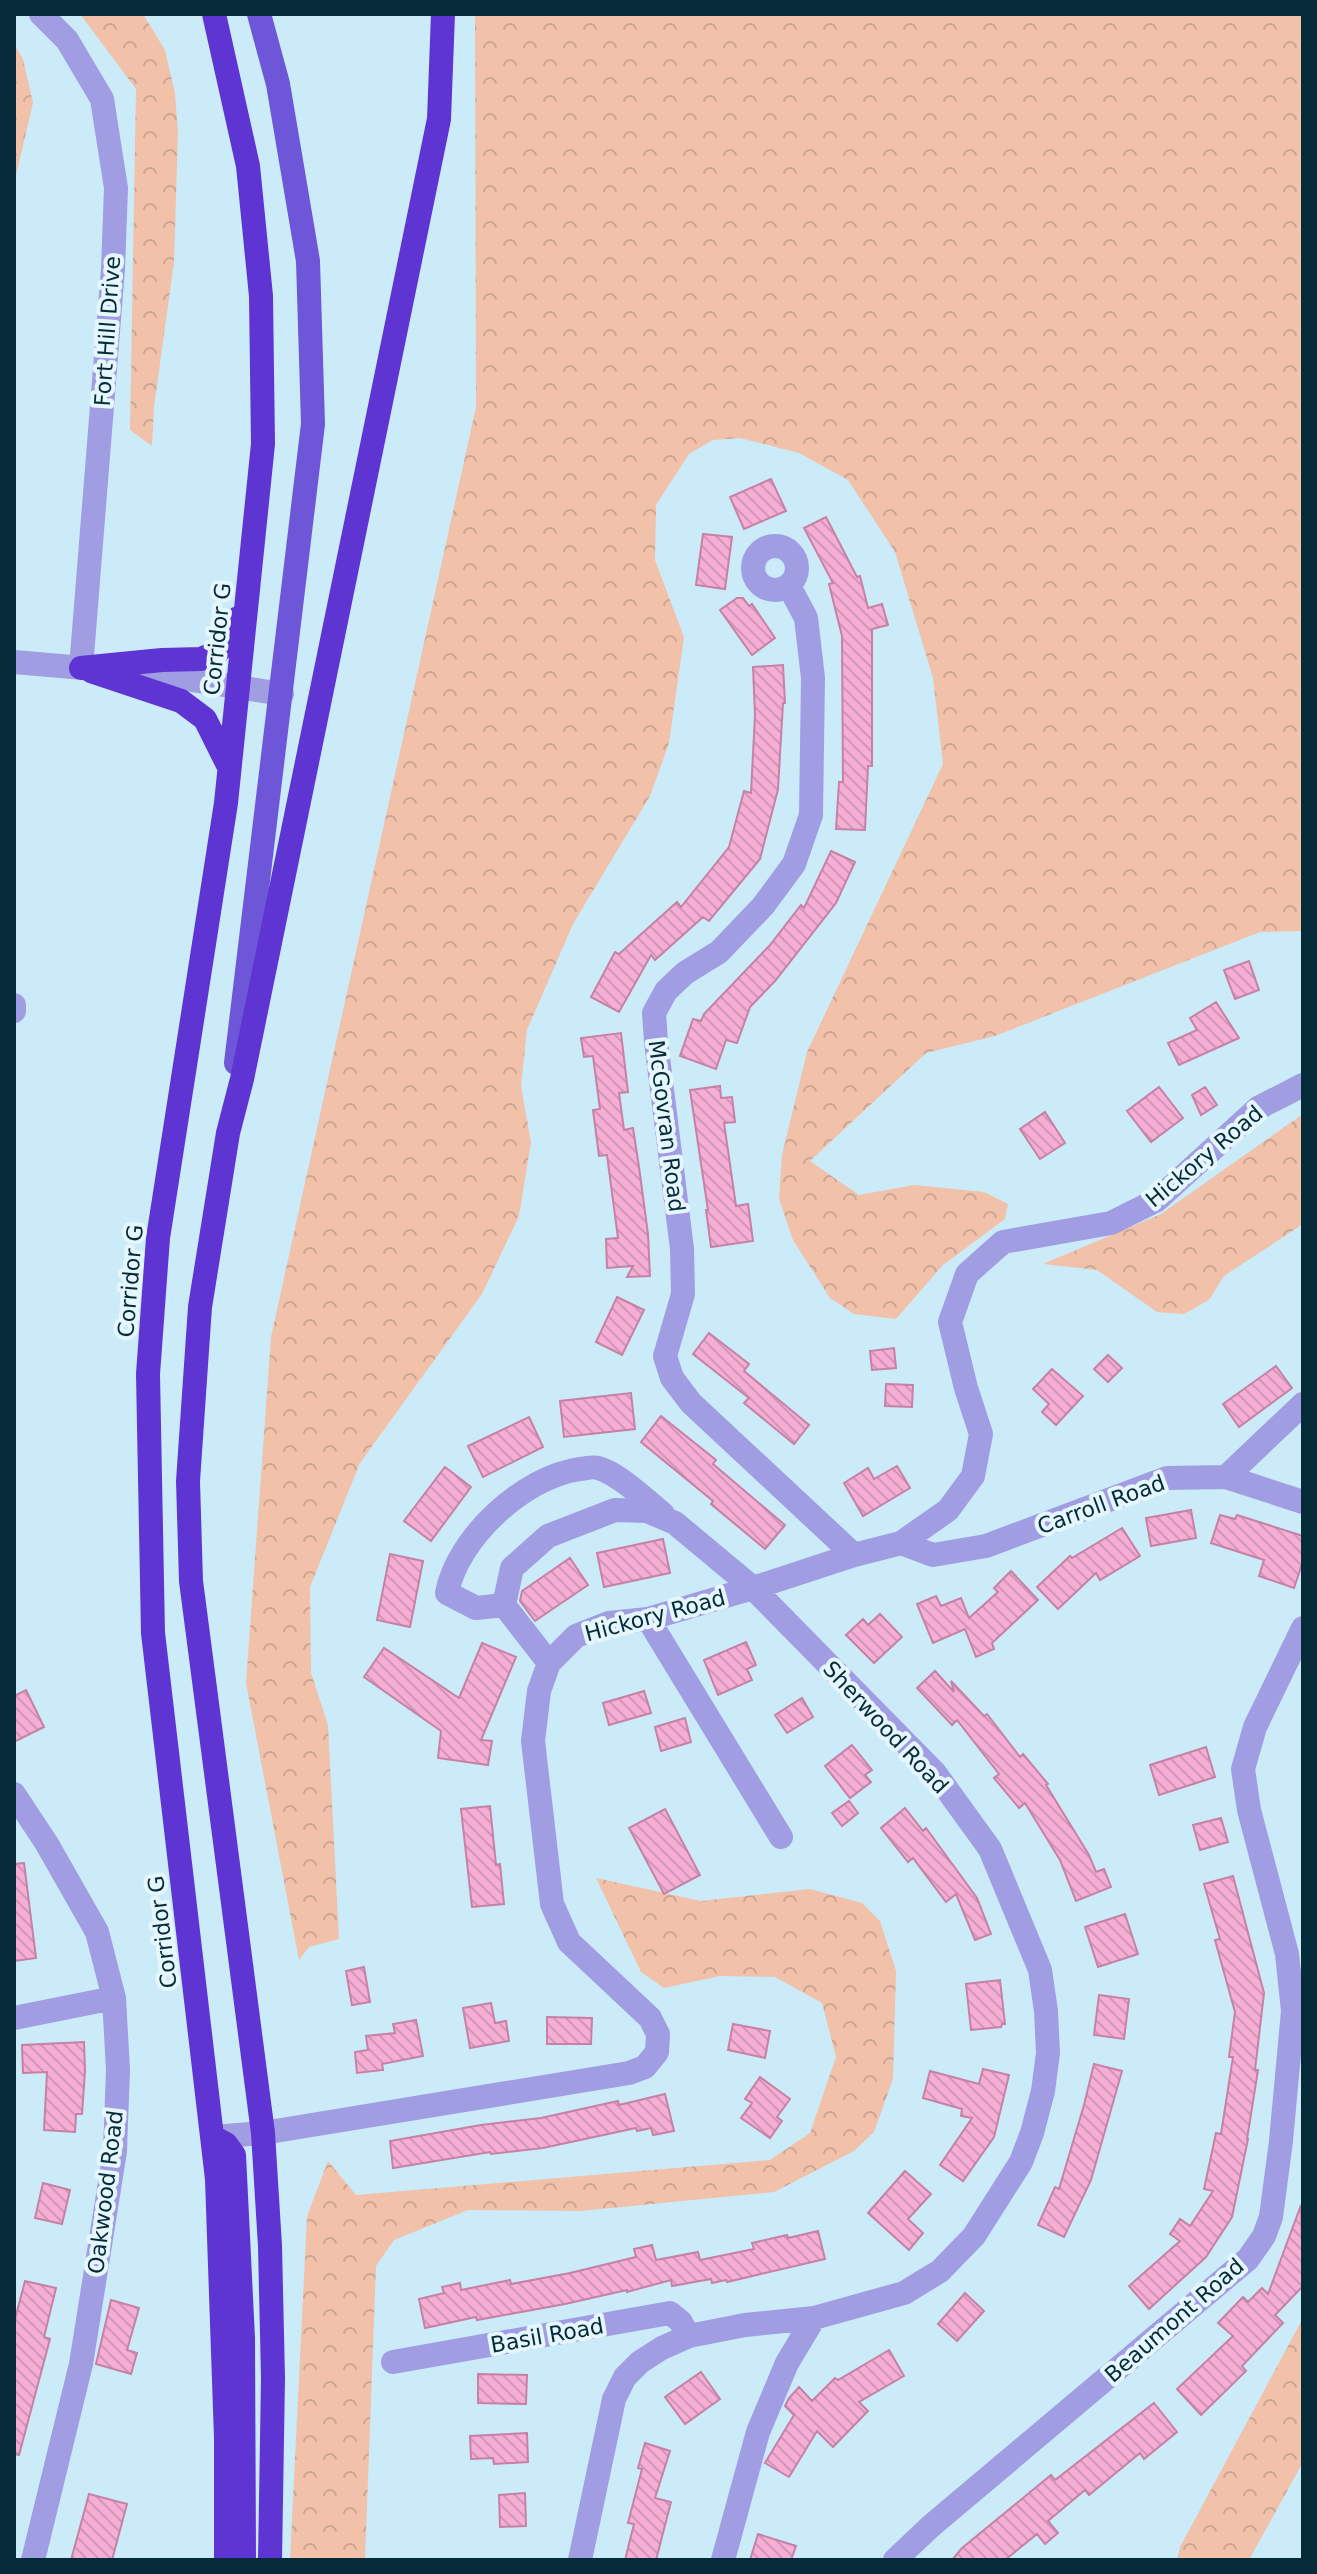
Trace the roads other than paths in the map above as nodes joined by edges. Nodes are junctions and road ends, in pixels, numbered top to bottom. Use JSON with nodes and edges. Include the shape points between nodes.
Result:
{"nodes":[{"id":1,"x":41,"y":14,"type":"edge"},
{"id":2,"x":214,"y":14,"type":"edge"},
{"id":3,"x":259,"y":14,"type":"edge"},
{"id":4,"x":443,"y":14,"type":"edge"},
{"id":5,"x":250,"y":569,"type":"junction"},
{"id":6,"x":789,"y":586,"type":"dead end"},
{"id":7,"x":14,"y":662,"type":"edge"},
{"id":8,"x":81,"y":668,"type":"junction"},
{"id":9,"x":238,"y":687,"type":"junction"},
{"id":10,"x":282,"y":694,"type":"junction"},
{"id":11,"x":230,"y":769,"type":"junction"},
{"id":12,"x":1303,"y":1085,"type":"edge"},
{"id":13,"x":228,"y":1133,"type":"junction"},
{"id":14,"x":1303,"y":1404,"type":"edge"},
{"id":15,"x":1226,"y":1477,"type":"junction"},
{"id":16,"x":1303,"y":1502,"type":"edge"},
{"id":17,"x":675,"y":1523,"type":"junction"},
{"id":18,"x":901,"y":1543,"type":"junction"},
{"id":19,"x":854,"y":1555,"type":"junction"},
{"id":20,"x":753,"y":1588,"type":"junction"},
{"id":21,"x":504,"y":1605,"type":"junction"},
{"id":22,"x":648,"y":1619,"type":"junction"},
{"id":23,"x":1303,"y":1628,"type":"edge"},
{"id":24,"x":549,"y":1663,"type":"junction"},
{"id":25,"x":14,"y":1794,"type":"edge"},
{"id":26,"x":781,"y":1837,"type":"dead end"},
{"id":27,"x":114,"y":1998,"type":"junction"},
{"id":28,"x":14,"y":2018,"type":"edge"},
{"id":29,"x":263,"y":2133,"type":"junction"},
{"id":30,"x":213,"y":2137,"type":"junction"},
{"id":31,"x":814,"y":2318,"type":"junction"},
{"id":32,"x":689,"y":2336,"type":"junction"},
{"id":33,"x":393,"y":2362,"type":"dead end"},
{"id":34,"x":33,"y":2560,"type":"edge"},
{"id":35,"x":226,"y":2560,"type":"edge"},
{"id":36,"x":244,"y":2560,"type":"edge"},
{"id":37,"x":270,"y":2560,"type":"edge"},
{"id":38,"x":580,"y":2560,"type":"edge"},
{"id":39,"x":723,"y":2560,"type":"edge"},
{"id":40,"x":895,"y":2560,"type":"edge"}],
"edges":[{"from":1,"to":8,"type":"street","name":"Fort Hill Drive","via":[[67,40],[102,99],[116,188]]},
{"from":2,"to":5,"type":"highway","name":"Corridor G","via":[[248,166],[261,296],[263,444]]},
{"from":3,"to":10,"type":"main road","via":[[278,84],[308,261],[313,424]]},
{"from":4,"to":13,"type":"highway","via":[[439,119]]},
{"from":5,"to":8,"type":"highway","via":[[237,623],[217,652],[201,659]]},
{"from":5,"to":9,"type":"highway","name":"Corridor G"},
{"from":6,"to":19,"type":"street","name":"McGovran Road","via":[[806,618],[813,678],[811,815],[794,864],[763,906],[719,952],[666,991],[654,1013],[682,1249],[683,1294],[665,1356],[672,1378],[691,1403]]},
{"from":7,"to":8,"type":"street"},
{"from":8,"to":9,"type":"street"},
{"from":8,"to":11,"type":"highway","via":[[181,701],[205,719]]},
{"from":9,"to":10,"type":"street"},
{"from":9,"to":11,"type":"highway","name":"Corridor G"},
{"from":10,"to":13,"type":"main road"},
{"from":11,"to":30,"type":"highway","name":"Corridor G","via":[[158,1238],[148,1374],[153,1633]]},
{"from":12,"to":18,"type":"street","name":"Hickory Road","via":[[1258,1108],[1157,1200],[1111,1223],[1003,1242],[967,1274],[950,1322],[981,1434],[973,1476],[948,1510]]},
{"from":13,"to":29,"type":"highway","via":[[200,1307],[188,1481],[191,1581]]},
{"from":14,"to":15,"type":"street"},
{"from":15,"to":16,"type":"street","name":"Carroll Road"},
{"from":15,"to":18,"type":"street","name":"Carroll Road","via":[[1167,1478],[986,1546],[933,1555]]},
{"from":17,"to":20,"type":"street","name":"Sherwood Road"},
{"from":17,"to":21,"type":"street","via":[[647,1511],[615,1510],[548,1536],[512,1568]]},
{"from":17,"to":21,"type":"street","name":"Sherwood Road","via":[[596,1467],[559,1472],[515,1497],[473,1537],[449,1578],[447,1593],[476,1608]]},
{"from":18,"to":19,"type":"street","name":"Hickory Road"},
{"from":19,"to":20,"type":"street","name":"Hickory Road"},
{"from":20,"to":22,"type":"street","name":"Hickory Road"},
{"from":20,"to":31,"type":"street","name":"Sherwood Road","via":[[935,1773],[990,1849],[1040,1970],[1046,2011],[1048,2053],[1032,2133],[1021,2162],[974,2236],[940,2271],[904,2293]]},
{"from":21,"to":24,"type":"street"},
{"from":22,"to":24,"type":"street","name":"Hickory Road","via":[[609,1623],[576,1636]]},
{"from":22,"to":26,"type":"street"},
{"from":23,"to":40,"type":"street","name":"Beaumont Road","via":[[1255,1727],[1243,1769],[1287,1954],[1293,2011],[1281,2141],[1264,2236],[1248,2259]]},
{"from":24,"to":29,"type":"street","name":"Hickory Road","via":[[539,1691],[533,1741],[552,1904],[569,1942],[650,2018],[658,2034],[657,2052],[645,2067],[629,2073]]},
{"from":25,"to":27,"type":"street","name":"Oakwood Road","via":[[97,1932]]},
{"from":27,"to":28,"type":"street"},
{"from":27,"to":34,"type":"street","name":"Oakwood Road","via":[[115,2151],[81,2364]]},
{"from":29,"to":30,"type":"street","name":"Hickory Road"},
{"from":29,"to":37,"type":"highway","via":[[273,2363]]},
{"from":30,"to":35,"type":"highway","name":"Corridor G"},
{"from":30,"to":36,"type":"highway","via":[[234,2155],[243,2338]]},
{"from":31,"to":32,"type":"street","name":"Sherwood Road"},
{"from":31,"to":39,"type":"street","via":[[787,2363],[758,2432]]},
{"from":32,"to":33,"type":"street","name":"Basil Road","via":[[670,2313]]},
{"from":32,"to":38,"type":"street","name":"Sherwood Road","via":[[640,2362],[614,2399]]}]}
